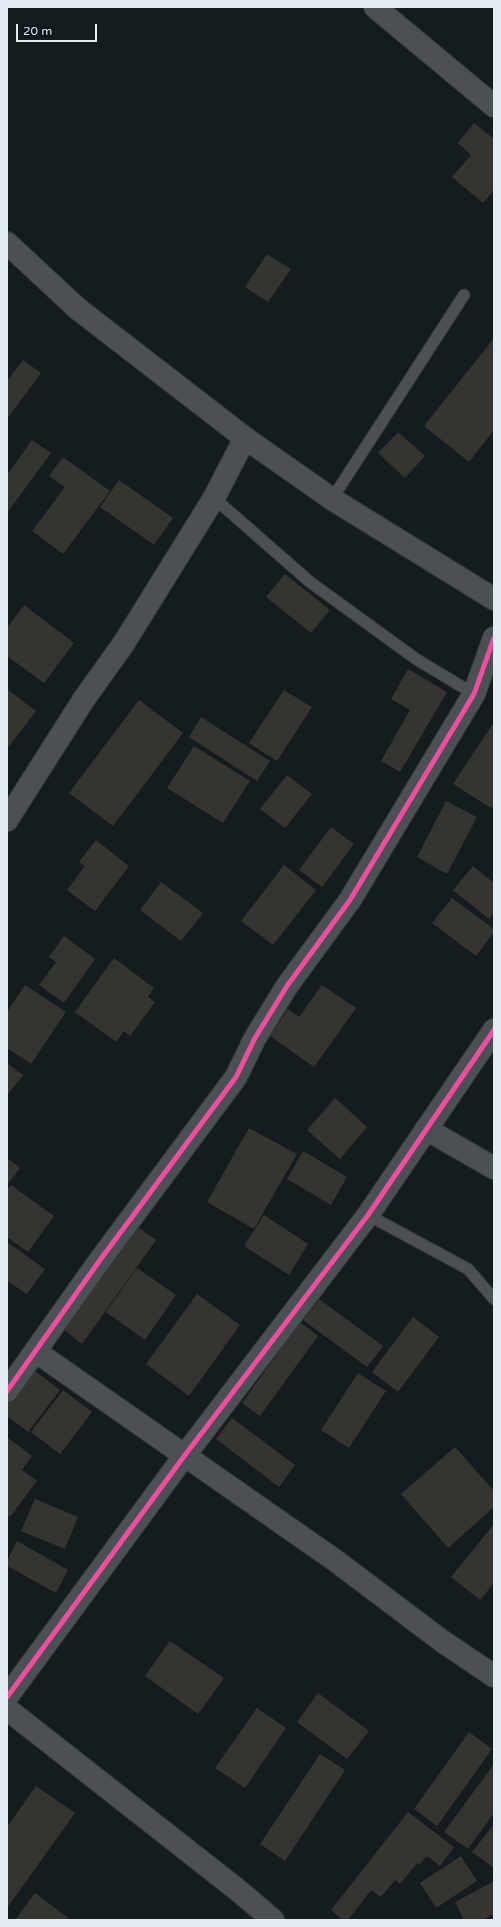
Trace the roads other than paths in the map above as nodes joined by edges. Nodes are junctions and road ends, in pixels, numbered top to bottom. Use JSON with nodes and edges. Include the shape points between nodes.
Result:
{"nodes":[{"id":1,"x":376,"y":7,"type":"edge"},
{"id":2,"x":494,"y":106,"type":"edge"},
{"id":3,"x":7,"y":243,"type":"edge"},
{"id":4,"x":464,"y":295,"type":"dead end"},
{"id":5,"x":245,"y":438,"type":"junction"},
{"id":6,"x":214,"y":498,"type":"junction"},
{"id":7,"x":332,"y":499,"type":"junction"},
{"id":8,"x":494,"y":599,"type":"edge"},
{"id":9,"x":494,"y":638,"type":"edge"},
{"id":10,"x":474,"y":694,"type":"junction"},
{"id":11,"x":10,"y":808,"type":"edge"},
{"id":12,"x":494,"y":1030,"type":"edge"},
{"id":13,"x":426,"y":1129,"type":"junction"},
{"id":14,"x":494,"y":1168,"type":"edge"},
{"id":15,"x":368,"y":1215,"type":"junction"},
{"id":16,"x":494,"y":1299,"type":"edge"},
{"id":17,"x":35,"y":1351,"type":"junction"},
{"id":18,"x":7,"y":1391,"type":"edge"},
{"id":19,"x":185,"y":1455,"type":"junction"},
{"id":20,"x":494,"y":1676,"type":"edge"},
{"id":21,"x":7,"y":1697,"type":"edge"},
{"id":22,"x":7,"y":1709,"type":"edge"},
{"id":23,"x":273,"y":1920,"type":"edge"}],
"edges":[{"from":1,"to":2,"type":"street"},
{"from":3,"to":5,"type":"street","via":[[78,309]]},
{"from":4,"to":7,"type":"lane"},
{"from":5,"to":6,"type":"street"},
{"from":5,"to":7,"type":"street"},
{"from":6,"to":10,"type":"lane","via":[[310,582],[416,659]]},
{"from":6,"to":11,"type":"street","via":[[124,643]]},
{"from":7,"to":8,"type":"street"},
{"from":9,"to":10,"type":"street"},
{"from":10,"to":17,"type":"street","via":[[350,900],[287,986],[255,1038],[236,1077]]},
{"from":12,"to":13,"type":"street"},
{"from":13,"to":14,"type":"street"},
{"from":13,"to":15,"type":"street"},
{"from":15,"to":16,"type":"lane","via":[[468,1269]]},
{"from":15,"to":19,"type":"street"},
{"from":17,"to":18,"type":"street"},
{"from":17,"to":19,"type":"street"},
{"from":19,"to":20,"type":"street"},
{"from":19,"to":21,"type":"street"},
{"from":22,"to":23,"type":"street"}]}
